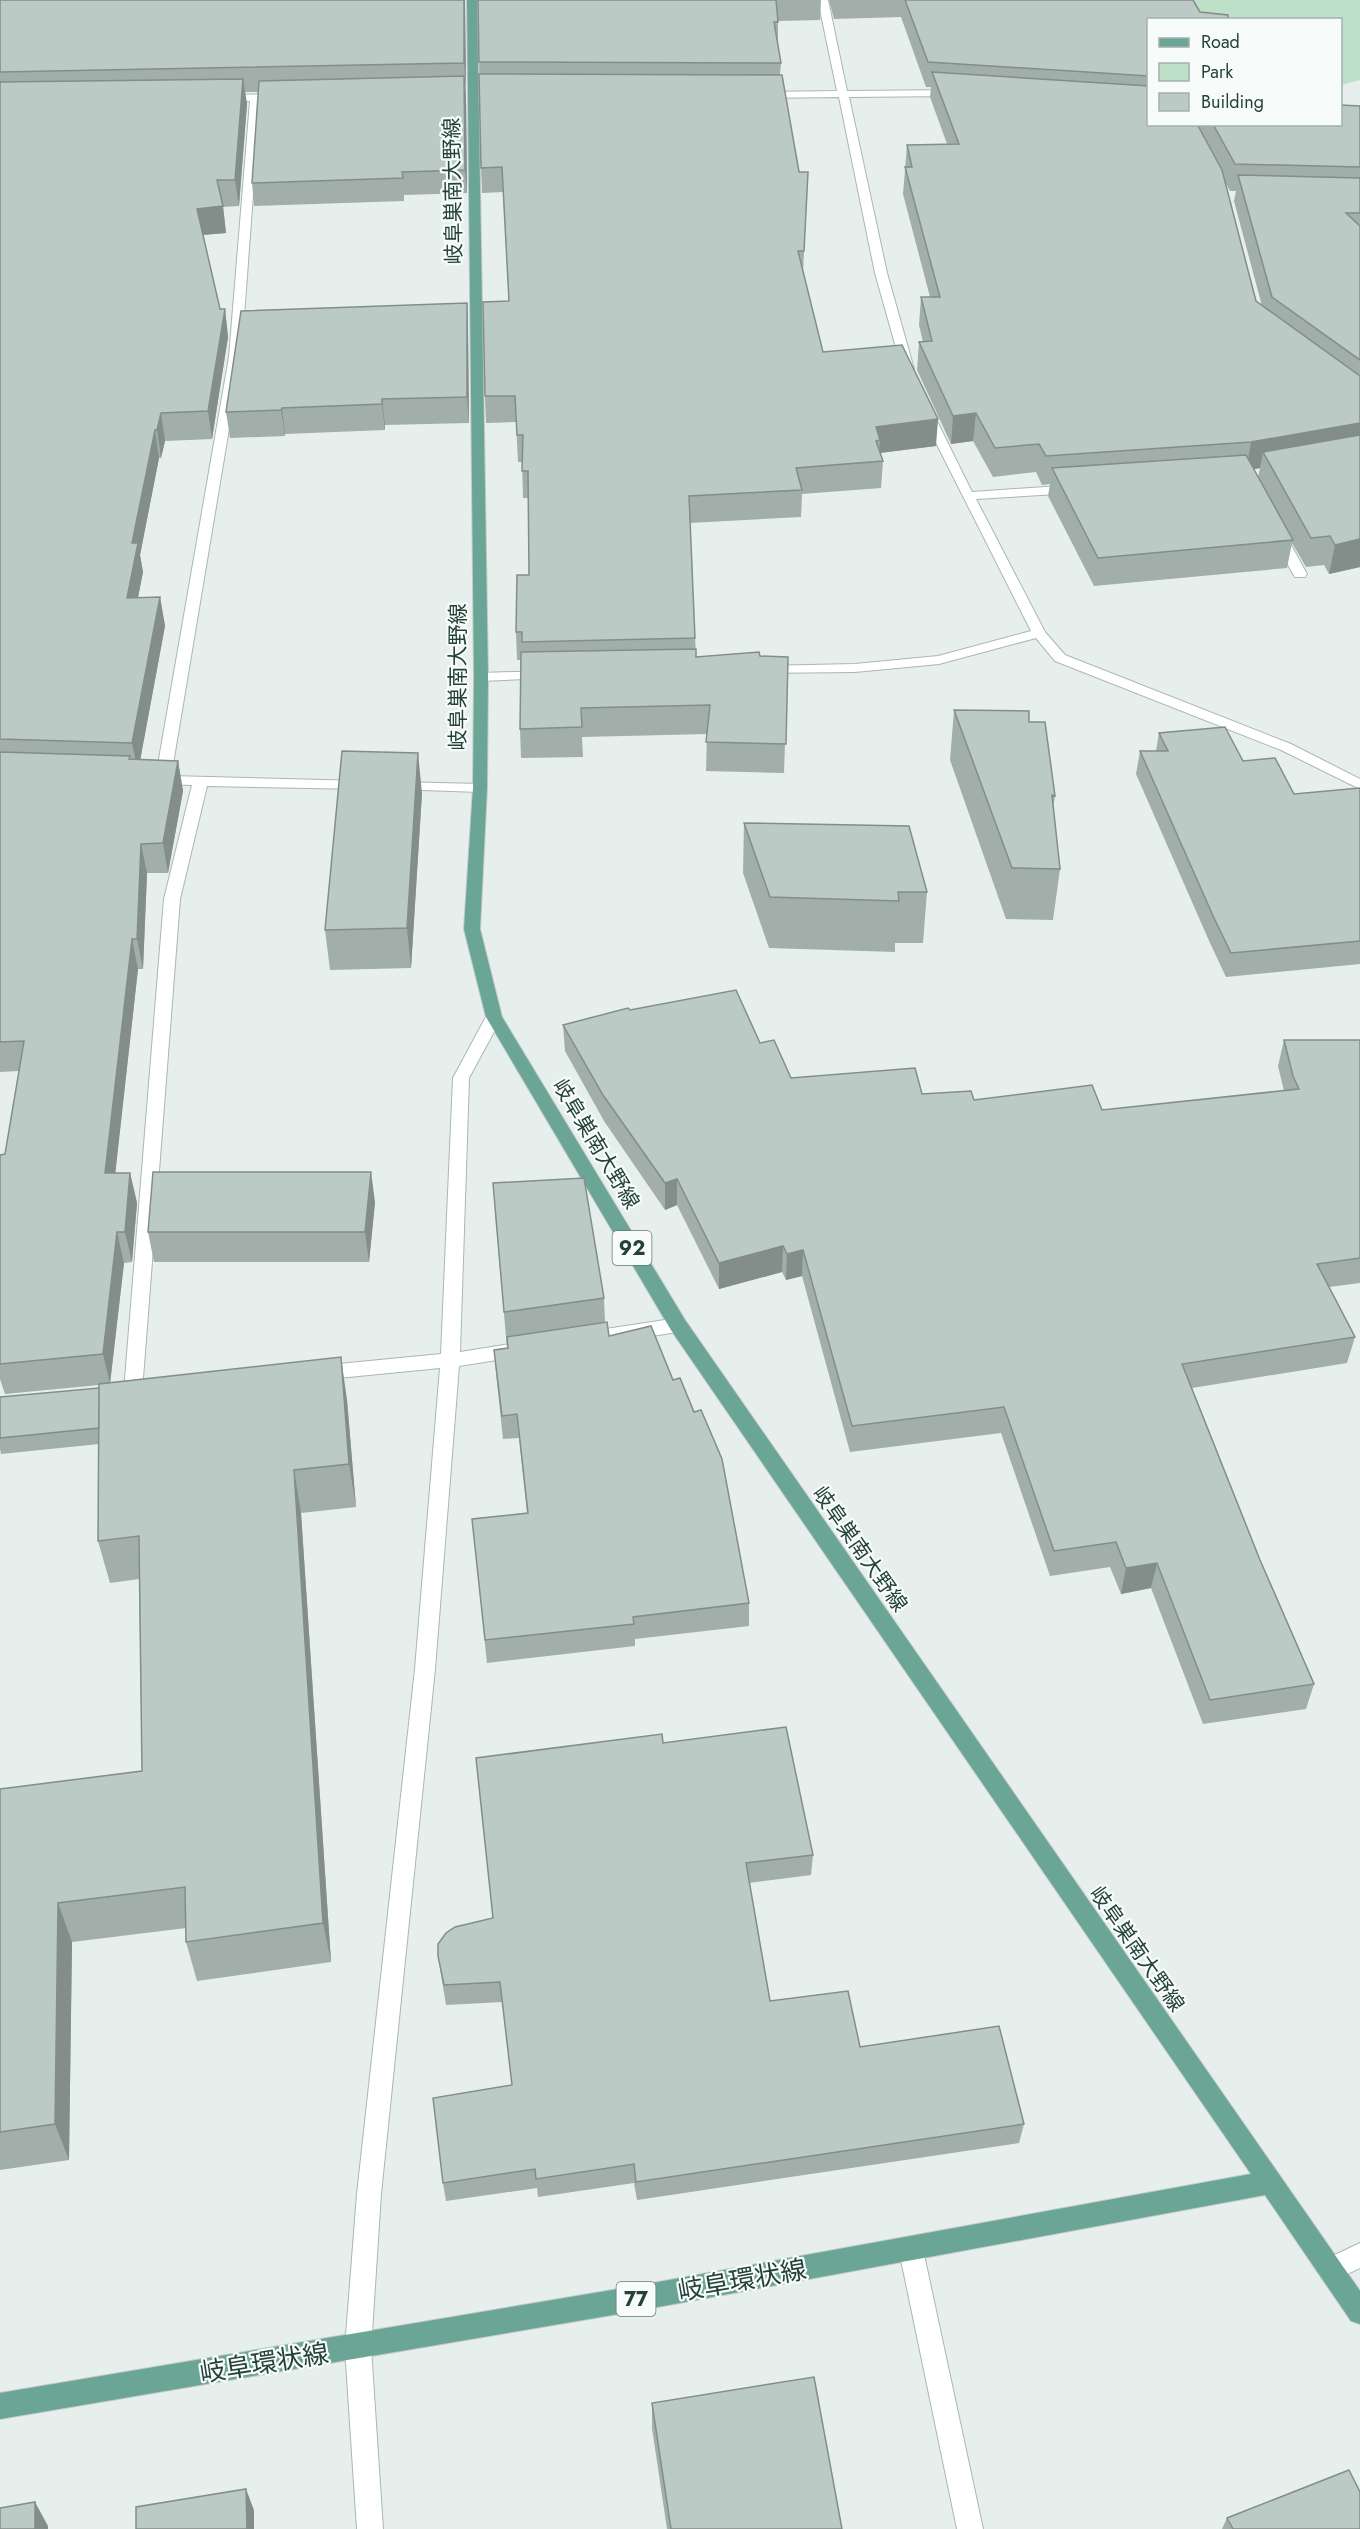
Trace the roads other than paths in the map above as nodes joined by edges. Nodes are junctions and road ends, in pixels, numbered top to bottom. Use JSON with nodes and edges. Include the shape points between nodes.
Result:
{"nodes":[{"id":1,"x":472,"y":0,"type":"edge"},
{"id":2,"x":823,"y":0,"type":"edge"},
{"id":3,"x":842,"y":93,"type":"junction"},
{"id":4,"x":962,"y":94,"type":"edge"},
{"id":5,"x":750,"y":95,"type":"edge"},
{"id":6,"x":290,"y":96,"type":"edge"},
{"id":7,"x":255,"y":97,"type":"junction"},
{"id":8,"x":209,"y":99,"type":"edge"},
{"id":9,"x":911,"y":379,"type":"edge"},
{"id":10,"x":921,"y":400,"type":"edge"},
{"id":11,"x":1084,"y":489,"type":"edge"},
{"id":12,"x":968,"y":496,"type":"junction"},
{"id":13,"x":1273,"y":525,"type":"edge"},
{"id":14,"x":1299,"y":574,"type":"dead end"},
{"id":15,"x":1039,"y":633,"type":"junction"},
{"id":16,"x":750,"y":671,"type":"edge"},
{"id":17,"x":563,"y":675,"type":"edge"},
{"id":18,"x":481,"y":676,"type":"junction"},
{"id":19,"x":140,"y":779,"type":"edge"},
{"id":20,"x":163,"y":780,"type":"junction"},
{"id":21,"x":201,"y":780,"type":"junction"},
{"id":22,"x":1360,"y":785,"type":"edge"},
{"id":23,"x":480,"y":788,"type":"junction"},
{"id":24,"x":494,"y":1017,"type":"junction"},
{"id":25,"x":678,"y":1325,"type":"junction"},
{"id":26,"x":564,"y":1343,"type":"edge"},
{"id":27,"x":530,"y":1348,"type":"edge"},
{"id":28,"x":450,"y":1360,"type":"junction"},
{"id":29,"x":297,"y":1375,"type":"edge"},
{"id":30,"x":156,"y":1388,"type":"edge"},
{"id":31,"x":133,"y":1391,"type":"junction"},
{"id":32,"x":111,"y":1393,"type":"edge"},
{"id":33,"x":1271,"y":2182,"type":"junction"},
{"id":34,"x":910,"y":2250,"type":"junction"},
{"id":35,"x":1360,"y":2255,"type":"edge"},
{"id":36,"x":1331,"y":2270,"type":"junction"},
{"id":37,"x":1360,"y":2312,"type":"edge"},
{"id":38,"x":358,"y":2348,"type":"junction"},
{"id":39,"x":0,"y":2406,"type":"edge"},
{"id":40,"x":370,"y":2529,"type":"edge"},
{"id":41,"x":970,"y":2529,"type":"edge"}],
"edges":[{"from":1,"to":18,"type":"main road","name":"岐阜巣南大野線","number":"92"},
{"from":2,"to":3,"type":"street"},
{"from":3,"to":4,"type":"street"},
{"from":3,"to":5,"type":"street"},
{"from":3,"to":9,"type":"street","via":[[881,273]]},
{"from":6,"to":7,"type":"street"},
{"from":7,"to":8,"type":"street"},
{"from":7,"to":20,"type":"street","via":[[235,357]]},
{"from":10,"to":12,"type":"street"},
{"from":11,"to":12,"type":"street"},
{"from":12,"to":15,"type":"street"},
{"from":13,"to":14,"type":"street"},
{"from":15,"to":16,"type":"street","via":[[939,660],[855,668]]},
{"from":15,"to":22,"type":"street","via":[[1060,658],[1286,747]]},
{"from":17,"to":18,"type":"street"},
{"from":18,"to":23,"type":"main road","name":"岐阜巣南大野線","number":"92"},
{"from":19,"to":20,"type":"street"},
{"from":20,"to":21,"type":"street"},
{"from":21,"to":23,"type":"street"},
{"from":21,"to":31,"type":"street","via":[[172,899]]},
{"from":23,"to":24,"type":"main road","name":"岐阜巣南大野線","number":"92","via":[[472,929]]},
{"from":24,"to":25,"type":"main road","name":"岐阜巣南大野線","number":"92"},
{"from":24,"to":28,"type":"street","via":[[461,1078]]},
{"from":25,"to":26,"type":"street"},
{"from":25,"to":33,"type":"main road","name":"岐阜巣南大野線","number":"92"},
{"from":27,"to":28,"type":"street"},
{"from":28,"to":29,"type":"street"},
{"from":28,"to":38,"type":"street","via":[[425,1669],[369,2194]]},
{"from":30,"to":31,"type":"street"},
{"from":31,"to":32,"type":"street"},
{"from":33,"to":34,"type":"main road","name":"岐阜環状線","number":"77"},
{"from":33,"to":36,"type":"main road","name":"岐阜巣南大野線","number":"92"},
{"from":34,"to":38,"type":"main road","name":"岐阜環状線","number":"77"},
{"from":34,"to":41,"type":"street"},
{"from":35,"to":36,"type":"street"},
{"from":36,"to":37,"type":"main road","name":"岐阜巣南大野線","number":"92"},
{"from":38,"to":39,"type":"main road","name":"岐阜環状線","number":"77"},
{"from":38,"to":40,"type":"street"}]}
